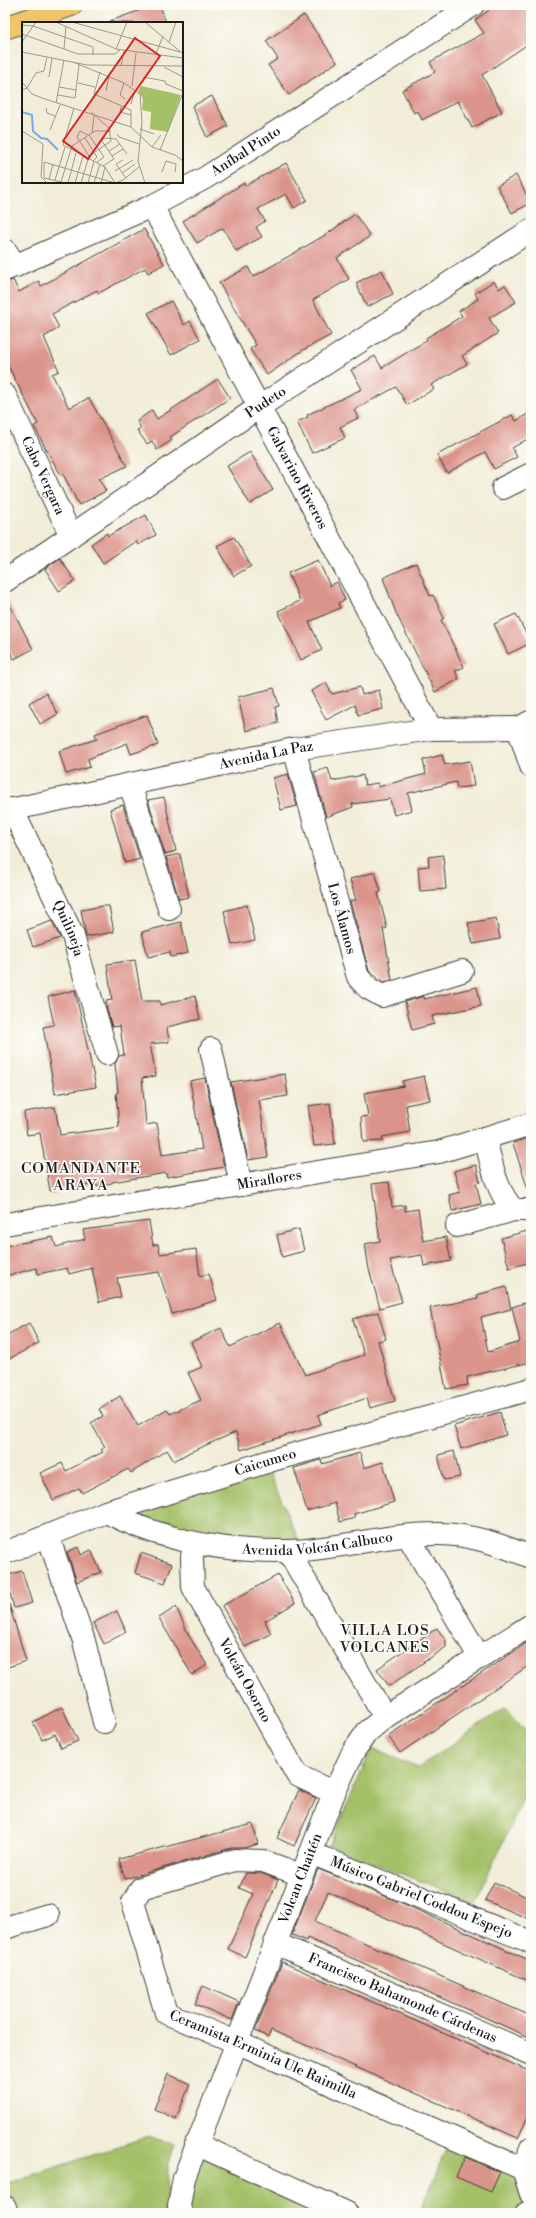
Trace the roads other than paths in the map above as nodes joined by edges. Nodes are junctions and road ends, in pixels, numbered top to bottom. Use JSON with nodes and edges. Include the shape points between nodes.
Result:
{"nodes":[{"id":1,"x":71,"y":5,"type":"edge"},
{"id":2,"x":473,"y":5,"type":"edge"},
{"id":3,"x":451,"y":12,"type":"edge"},
{"id":4,"x":22,"y":22,"type":"edge"},
{"id":5,"x":22,"y":22,"type":"edge"},
{"id":6,"x":5,"y":28,"type":"edge"},
{"id":7,"x":152,"y":206,"type":"junction"},
{"id":8,"x":531,"y":230,"type":"edge"},
{"id":9,"x":9,"y":262,"type":"edge"},
{"id":10,"x":5,"y":396,"type":"edge"},
{"id":11,"x":258,"y":407,"type":"junction"},
{"id":12,"x":531,"y":474,"type":"edge"},
{"id":13,"x":503,"y":488,"type":"dead end"},
{"id":14,"x":71,"y":536,"type":"junction"},
{"id":15,"x":5,"y":581,"type":"edge"},
{"id":16,"x":527,"y":726,"type":"edge"},
{"id":17,"x":431,"y":729,"type":"junction"},
{"id":18,"x":294,"y":749,"type":"junction"},
{"id":19,"x":531,"y":766,"type":"edge"},
{"id":20,"x":130,"y":784,"type":"junction"},
{"id":21,"x":9,"y":810,"type":"edge"},
{"id":22,"x":169,"y":909,"type":"dead end"},
{"id":23,"x":462,"y":971,"type":"dead end"},
{"id":24,"x":211,"y":1049,"type":"dead end"},
{"id":25,"x":107,"y":1054,"type":"dead end"},
{"id":26,"x":531,"y":1124,"type":"edge"},
{"id":27,"x":485,"y":1138,"type":"junction"},
{"id":28,"x":241,"y":1185,"type":"junction"},
{"id":29,"x":523,"y":1210,"type":"edge"},
{"id":30,"x":5,"y":1224,"type":"edge"},
{"id":31,"x":457,"y":1226,"type":"dead end"},
{"id":32,"x":531,"y":1389,"type":"edge"},
{"id":33,"x":106,"y":1512,"type":"junction"},
{"id":34,"x":48,"y":1536,"type":"junction"},
{"id":35,"x":408,"y":1536,"type":"junction"},
{"id":36,"x":194,"y":1544,"type":"junction"},
{"id":37,"x":288,"y":1551,"type":"junction"},
{"id":38,"x":5,"y":1553,"type":"edge"},
{"id":39,"x":531,"y":1557,"type":"edge"},
{"id":40,"x":531,"y":1625,"type":"edge"},
{"id":41,"x":480,"y":1658,"type":"junction"},
{"id":42,"x":386,"y":1717,"type":"junction"},
{"id":43,"x":104,"y":1722,"type":"dead end"},
{"id":44,"x":334,"y":1793,"type":"junction"},
{"id":45,"x":311,"y":1853,"type":"junction"},
{"id":46,"x":301,"y":1875,"type":"junction"},
{"id":47,"x":48,"y":1915,"type":"dead end"},
{"id":48,"x":5,"y":1928,"type":"edge"},
{"id":49,"x":531,"y":1942,"type":"edge"},
{"id":50,"x":275,"y":1943,"type":"junction"},
{"id":51,"x":236,"y":2042,"type":"junction"},
{"id":52,"x":531,"y":2054,"type":"edge"},
{"id":53,"x":196,"y":2144,"type":"junction"},
{"id":54,"x":531,"y":2148,"type":"edge"},
{"id":55,"x":522,"y":2169,"type":"junction"},
{"id":56,"x":531,"y":2194,"type":"edge"},
{"id":57,"x":5,"y":2207,"type":"edge"},
{"id":58,"x":531,"y":2212,"type":"edge"},
{"id":59,"x":7,"y":2213,"type":"edge"},
{"id":60,"x":181,"y":2213,"type":"edge"},
{"id":61,"x":347,"y":2213,"type":"edge"},
{"id":62,"x":527,"y":2213,"type":"edge"}],
"edges":[{"from":1,"to":4,"type":"main road"},
{"from":2,"to":3,"type":"street","name":"Aníbal Pinto"},
{"from":3,"to":7,"type":"street","name":"Aníbal Pinto","via":[[205,178]]},
{"from":5,"to":6,"type":"main road"},
{"from":7,"to":9,"type":"street","name":"Aníbal Pinto"},
{"from":7,"to":11,"type":"street","name":"Galvarino Riveros"},
{"from":8,"to":11,"type":"street","name":"Pudeto"},
{"from":10,"to":14,"type":"street","name":"Cabo Vergara"},
{"from":11,"to":14,"type":"street","name":"Pudeto"},
{"from":11,"to":17,"type":"street","name":"Galvarino Riveros"},
{"from":12,"to":13,"type":"street"},
{"from":14,"to":15,"type":"street","name":"Pudeto"},
{"from":16,"to":17,"type":"street","name":"Avenida La Paz"},
{"from":16,"to":19,"type":"street"},
{"from":17,"to":18,"type":"street","name":"Avenida La Paz"},
{"from":18,"to":20,"type":"street","name":"Avenida La Paz"},
{"from":18,"to":23,"type":"street","name":"Los Álamos","via":[[358,977],[368,988],[382,996]]},
{"from":20,"to":21,"type":"street","name":"Avenida La Paz"},
{"from":20,"to":22,"type":"street"},
{"from":21,"to":25,"type":"street","name":"Quilineja","via":[[73,936]]},
{"from":24,"to":28,"type":"street"},
{"from":26,"to":27,"type":"street","name":"Miraflores"},
{"from":27,"to":28,"type":"street","name":"Miraflores","via":[[439,1152]]},
{"from":27,"to":29,"type":"street","via":[[497,1185],[506,1202]]},
{"from":28,"to":30,"type":"street","name":"Miraflores"},
{"from":29,"to":31,"type":"street"},
{"from":32,"to":33,"type":"street","name":"Caicumeo","via":[[273,1460]]},
{"from":33,"to":34,"type":"street","name":"Caicumeo"},
{"from":33,"to":36,"type":"street","name":"Avenida Volcán Calbuco","via":[[165,1536]]},
{"from":34,"to":38,"type":"street","name":"Caicumeo"},
{"from":34,"to":43,"type":"street","via":[[84,1641]]},
{"from":35,"to":37,"type":"street","name":"Avenida Volcán Calbuco"},
{"from":35,"to":39,"type":"street","name":"Avenida Volcán Calbuco","via":[[463,1536],[487,1541]]},
{"from":35,"to":41,"type":"street"},
{"from":36,"to":37,"type":"street","name":"Avenida Volcán Calbuco","via":[[240,1550]]},
{"from":36,"to":44,"type":"street","name":"Volcán Osorno","via":[[192,1587],[297,1775]]},
{"from":37,"to":42,"type":"street"},
{"from":40,"to":41,"type":"street","name":"Volcan Chaitén"},
{"from":41,"to":42,"type":"street","name":"Volcan Chaitén"},
{"from":42,"to":44,"type":"street","name":"Volcan Chaitén","via":[[367,1732],[353,1752]]},
{"from":44,"to":45,"type":"street","name":"Volcan Chaitén"},
{"from":45,"to":46,"type":"street","name":"Volcan Chaitén"},
{"from":45,"to":49,"type":"street","name":"Músico Gabriel Coddou Espejo"},
{"from":46,"to":50,"type":"street","name":"Volcan Chaitén"},
{"from":46,"to":51,"type":"street","name":"Ceramista Erminia Ule Raimilla","via":[[263,1861],[235,1860],[141,1888],[133,1902],[166,2013]]},
{"from":47,"to":48,"type":"street"},
{"from":50,"to":51,"type":"street","name":"Volcan Chaitén"},
{"from":50,"to":52,"type":"street","name":"Francisco Bahamonde Cárdenas"},
{"from":51,"to":53,"type":"street","name":"Volcan Chaitén"},
{"from":51,"to":55,"type":"street","name":"Ceramista Erminia Ule Raimilla"},
{"from":53,"to":60,"type":"street","name":"Volcan Chaitén","via":[[181,2191]]},
{"from":53,"to":61,"type":"street"},
{"from":54,"to":55,"type":"street"},
{"from":55,"to":56,"type":"street"},
{"from":57,"to":59,"type":"street"},
{"from":58,"to":62,"type":"street"}]}
